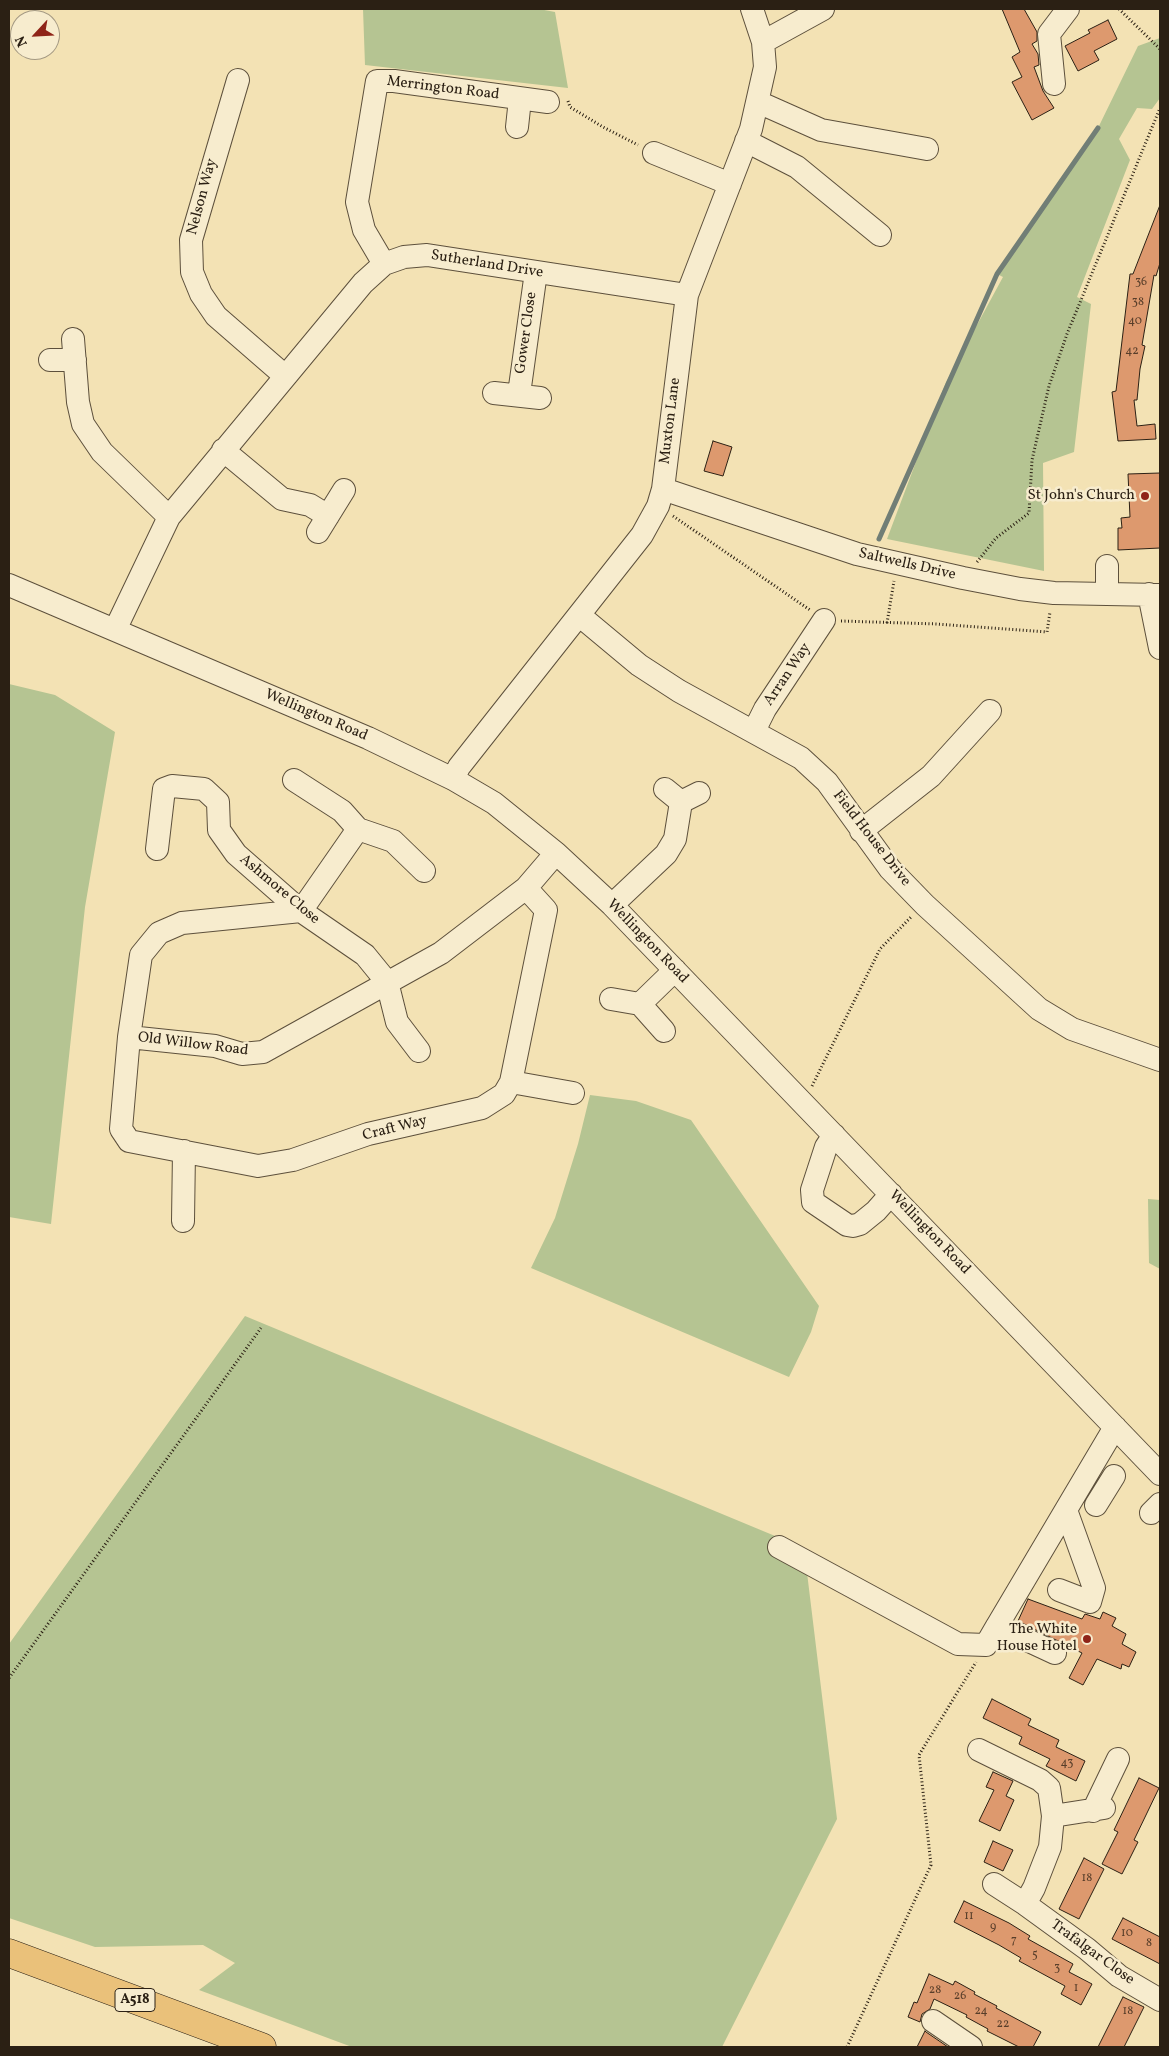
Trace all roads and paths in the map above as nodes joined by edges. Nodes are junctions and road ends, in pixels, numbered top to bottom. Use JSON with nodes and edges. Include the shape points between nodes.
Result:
{"nodes":[{"id":1,"x":752,"y":9,"type":"edge"},
{"id":2,"x":823,"y":9,"type":"edge"},
{"id":3,"x":1068,"y":9,"type":"edge"},
{"id":4,"x":1119,"y":9,"type":"edge"},
{"id":5,"x":763,"y":42,"type":"junction"},
{"id":6,"x":1160,"y":49,"type":"edge"},
{"id":7,"x":238,"y":80,"type":"dead end"},
{"id":8,"x":1054,"y":84,"type":"dead end"},
{"id":9,"x":520,"y":98,"type":"junction"},
{"id":10,"x":556,"y":98,"type":"joint"},
{"id":11,"x":758,"y":102,"type":"junction"},
{"id":12,"x":1160,"y":108,"type":"edge"},
{"id":13,"x":518,"y":127,"type":"dead end"},
{"id":14,"x":746,"y":141,"type":"junction"},
{"id":15,"x":927,"y":149,"type":"dead end"},
{"id":16,"x":654,"y":152,"type":"joint"},
{"id":17,"x":730,"y":184,"type":"junction"},
{"id":18,"x":880,"y":236,"type":"dead end"},
{"id":19,"x":384,"y":264,"type":"junction"},
{"id":20,"x":536,"y":272,"type":"junction"},
{"id":21,"x":687,"y":295,"type":"junction"},
{"id":22,"x":50,"y":360,"type":"dead end"},
{"id":23,"x":285,"y":376,"type":"junction"},
{"id":24,"x":494,"y":393,"type":"dead end"},
{"id":25,"x":224,"y":450,"type":"junction"},
{"id":26,"x":344,"y":490,"type":"dead end"},
{"id":27,"x":660,"y":498,"type":"junction"},
{"id":28,"x":169,"y":517,"type":"junction"},
{"id":29,"x":897,"y":563,"type":"junction"},
{"id":30,"x":1107,"y":566,"type":"dead end"},
{"id":31,"x":963,"y":578,"type":"junction"},
{"id":32,"x":9,"y":585,"type":"edge"},
{"id":33,"x":1054,"y":593,"type":"junction"},
{"id":34,"x":1107,"y":594,"type":"junction"},
{"id":35,"x":1155,"y":595,"type":"edge"},
{"id":36,"x":579,"y":615,"type":"junction"},
{"id":37,"x":824,"y":620,"type":"junction"},
{"id":38,"x":887,"y":623,"type":"junction"},
{"id":39,"x":115,"y":630,"type":"junction"},
{"id":40,"x":1160,"y":648,"type":"edge"},
{"id":41,"x":990,"y":711,"type":"dead end"},
{"id":42,"x":754,"y":731,"type":"junction"},
{"id":43,"x":453,"y":779,"type":"junction"},
{"id":44,"x":294,"y":780,"type":"dead end"},
{"id":45,"x":682,"y":795,"type":"dead end"},
{"id":46,"x":358,"y":829,"type":"junction"},
{"id":47,"x":862,"y":830,"type":"junction"},
{"id":48,"x":157,"y":849,"type":"dead end"},
{"id":49,"x":556,"y":853,"type":"junction"},
{"id":50,"x":424,"y":871,"type":"dead end"},
{"id":51,"x":526,"y":888,"type":"junction"},
{"id":52,"x":612,"y":905,"type":"junction"},
{"id":53,"x":924,"y":905,"type":"junction"},
{"id":54,"x":301,"y":911,"type":"junction"},
{"id":55,"x":675,"y":970,"type":"junction"},
{"id":56,"x":387,"y":982,"type":"junction"},
{"id":57,"x":612,"y":999,"type":"dead end"},
{"id":58,"x":640,"y":1004,"type":"junction"},
{"id":59,"x":664,"y":1031,"type":"dead end"},
{"id":60,"x":129,"y":1037,"type":"junction"},
{"id":61,"x":419,"y":1051,"type":"dead end"},
{"id":62,"x":1160,"y":1060,"type":"edge"},
{"id":63,"x":511,"y":1082,"type":"junction"},
{"id":64,"x":573,"y":1093,"type":"dead end"},
{"id":65,"x":802,"y":1101,"type":"junction"},
{"id":66,"x":834,"y":1135,"type":"junction"},
{"id":67,"x":184,"y":1151,"type":"junction"},
{"id":68,"x":891,"y":1194,"type":"junction"},
{"id":69,"x":183,"y":1221,"type":"dead end"},
{"id":70,"x":261,"y":1328,"type":"dead end"},
{"id":71,"x":1115,"y":1427,"type":"junction"},
{"id":72,"x":1160,"y":1474,"type":"edge"},
{"id":73,"x":1114,"y":1476,"type":"dead end"},
{"id":74,"x":1096,"y":1505,"type":"dead end"},
{"id":75,"x":1066,"y":1510,"type":"junction"},
{"id":76,"x":779,"y":1547,"type":"dead end"},
{"id":77,"x":1059,"y":1590,"type":"dead end"},
{"id":78,"x":992,"y":1635,"type":"junction"},
{"id":79,"x":1055,"y":1653,"type":"dead end"},
{"id":80,"x":9,"y":1678,"type":"edge"},
{"id":81,"x":979,"y":1750,"type":"dead end"},
{"id":82,"x":1118,"y":1759,"type":"dead end"},
{"id":83,"x":1053,"y":1816,"type":"junction"},
{"id":84,"x":994,"y":1884,"type":"dead end"},
{"id":85,"x":1025,"y":1904,"type":"junction"},
{"id":86,"x":9,"y":1953,"type":"edge"},
{"id":87,"x":1160,"y":2000,"type":"edge"},
{"id":88,"x":933,"y":2021,"type":"dead end"},
{"id":89,"x":970,"y":2046,"type":"edge"},
{"id":90,"x":262,"y":2047,"type":"edge"},
{"id":91,"x":847,"y":2047,"type":"edge"}],
"edges":[{"from":1,"to":5,"type":"street","name":"Muxton Lane"},
{"from":2,"to":5,"type":"street"},
{"from":3,"to":8,"type":"street","via":[[1050,34]]},
{"from":4,"to":6,"type":"path"},
{"from":5,"to":11,"type":"street","name":"Muxton Lane","via":[[765,67]]},
{"from":7,"to":23,"type":"street","name":"Nelson Way","via":[[221,98],[191,240],[192,272],[201,294],[216,316]]},
{"from":9,"to":10,"type":"street","name":"Merrington Road"},
{"from":9,"to":13,"type":"street","name":"Merrington Road"},
{"from":9,"to":19,"type":"street","name":"Merrington Road","via":[[378,81],[357,202],[364,230]]},
{"from":10,"to":16,"type":"path","via":[[603,127]]},
{"from":11,"to":14,"type":"street","name":"Muxton Lane"},
{"from":11,"to":15,"type":"street","via":[[821,130]]},
{"from":12,"to":31,"type":"path","via":[[1049,386],[1032,460],[1029,514],[996,538]]},
{"from":14,"to":17,"type":"street","name":"Muxton Lane"},
{"from":14,"to":18,"type":"street","via":[[797,167]]},
{"from":16,"to":17,"type":"street"},
{"from":17,"to":21,"type":"street","name":"Muxton Lane"},
{"from":19,"to":20,"type":"street","name":"Sutherland Drive","via":[[404,257],[427,255]]},
{"from":19,"to":23,"type":"street","name":"Sutherland Drive"},
{"from":20,"to":21,"type":"street","name":"Sutherland Drive"},
{"from":20,"to":24,"type":"street","name":"Gower Close","via":[[530,396]]},
{"from":21,"to":27,"type":"street","name":"Muxton Lane"},
{"from":22,"to":28,"type":"street","via":[[74,350],[83,424],[102,452]]},
{"from":23,"to":25,"type":"street","name":"Sutherland Drive"},
{"from":25,"to":26,"type":"street","via":[[282,499],[310,505],[323,524]]},
{"from":25,"to":28,"type":"street","name":"Sutherland Drive"},
{"from":27,"to":29,"type":"street","name":"Saltwells Drive"},
{"from":27,"to":36,"type":"street","name":"Muxton Lane","via":[[642,535]]},
{"from":27,"to":37,"type":"path"},
{"from":28,"to":39,"type":"street","name":"Sutherland Drive"},
{"from":29,"to":31,"type":"street","name":"Saltwells Drive"},
{"from":29,"to":38,"type":"path"},
{"from":30,"to":34,"type":"street"},
{"from":31,"to":33,"type":"street","name":"Saltwells Drive"},
{"from":32,"to":39,"type":"street","name":"Wellington Road"},
{"from":33,"to":34,"type":"street","name":"Saltwells Drive"},
{"from":33,"to":38,"type":"path","via":[[1047,632]]},
{"from":34,"to":35,"type":"street","name":"Saltwells Drive"},
{"from":35,"to":40,"type":"street"},
{"from":36,"to":42,"type":"street","name":"Field House Drive","via":[[647,670]]},
{"from":36,"to":43,"type":"street","name":"Muxton Lane","via":[[459,767]]},
{"from":37,"to":38,"type":"path"},
{"from":37,"to":42,"type":"street","name":"Arran Way"},
{"from":39,"to":43,"type":"street","name":"Wellington Road","via":[[368,738]]},
{"from":41,"to":47,"type":"street","via":[[931,776]]},
{"from":42,"to":47,"type":"street","name":"Field House Drive","via":[[801,758],[827,782]]},
{"from":43,"to":49,"type":"street","name":"Wellington Road","via":[[494,804]]},
{"from":44,"to":46,"type":"street","via":[[342,811]]},
{"from":45,"to":52,"type":"street","via":[[675,839],[666,854]]},
{"from":46,"to":50,"type":"street","via":[[393,840]]},
{"from":46,"to":54,"type":"street"},
{"from":47,"to":53,"type":"street","name":"Field House Drive","via":[[890,869]]},
{"from":48,"to":54,"type":"street","name":"Ashmore Close","via":[[164,790],[172,786],[204,789],[218,802],[219,830],[236,854]]},
{"from":49,"to":51,"type":"street"},
{"from":49,"to":52,"type":"street","name":"Wellington Road"},
{"from":51,"to":56,"type":"street","name":"Old Willow Road","via":[[441,953]]},
{"from":51,"to":63,"type":"street","via":[[546,910]]},
{"from":52,"to":55,"type":"street","name":"Wellington Road"},
{"from":53,"to":62,"type":"street","name":"Field House Drive","via":[[1039,1009],[1072,1029]]},
{"from":53,"to":65,"type":"path","via":[[880,949]]},
{"from":54,"to":56,"type":"street","name":"Ashmore Close","via":[[365,955]]},
{"from":54,"to":60,"type":"street","name":"Old Willow Road","via":[[182,924],[159,933],[141,955]]},
{"from":55,"to":58,"type":"street"},
{"from":55,"to":65,"type":"street","name":"Wellington Road"},
{"from":56,"to":60,"type":"street","name":"Old Willow Road","via":[[263,1052],[242,1054],[215,1046]]},
{"from":56,"to":61,"type":"street","via":[[397,1022]]},
{"from":57,"to":58,"type":"street"},
{"from":58,"to":59,"type":"street"},
{"from":60,"to":67,"type":"street","name":"Craft Way","via":[[121,1129],[129,1141]]},
{"from":63,"to":64,"type":"street"},
{"from":63,"to":67,"type":"street","name":"Craft Way","via":[[504,1094],[482,1108],[368,1134],[292,1160],[258,1166]]},
{"from":65,"to":66,"type":"street","name":"Wellington Road"},
{"from":66,"to":68,"type":"street","name":"Wellington Road"},
{"from":66,"to":68,"type":"street","via":[[826,1147],[812,1190],[811,1198],[816,1206],[853,1226],[876,1211]]},
{"from":67,"to":69,"type":"street"},
{"from":68,"to":71,"type":"street","name":"Wellington Road"},
{"from":70,"to":80,"type":"path"},
{"from":71,"to":72,"type":"street","name":"Wellington Road"},
{"from":71,"to":75,"type":"street"},
{"from":73,"to":74,"type":"street"},
{"from":75,"to":77,"type":"street","via":[[1094,1588],[1090,1602]]},
{"from":75,"to":78,"type":"street"},
{"from":76,"to":78,"type":"street","via":[[958,1644]]},
{"from":78,"to":79,"type":"street"},
{"from":78,"to":91,"type":"path","via":[[919,1755],[930,1865]]},
{"from":81,"to":83,"type":"street","via":[[1040,1780],[1049,1788]]},
{"from":82,"to":83,"type":"street","via":[[1099,1809]]},
{"from":83,"to":85,"type":"street","via":[[1050,1847]]},
{"from":84,"to":85,"type":"street","name":"Trafalgar Close"},
{"from":85,"to":87,"type":"street","name":"Trafalgar Close","via":[[1119,1976]]},
{"from":86,"to":90,"type":"highway","number":"A518"},
{"from":88,"to":89,"type":"street"}]}
